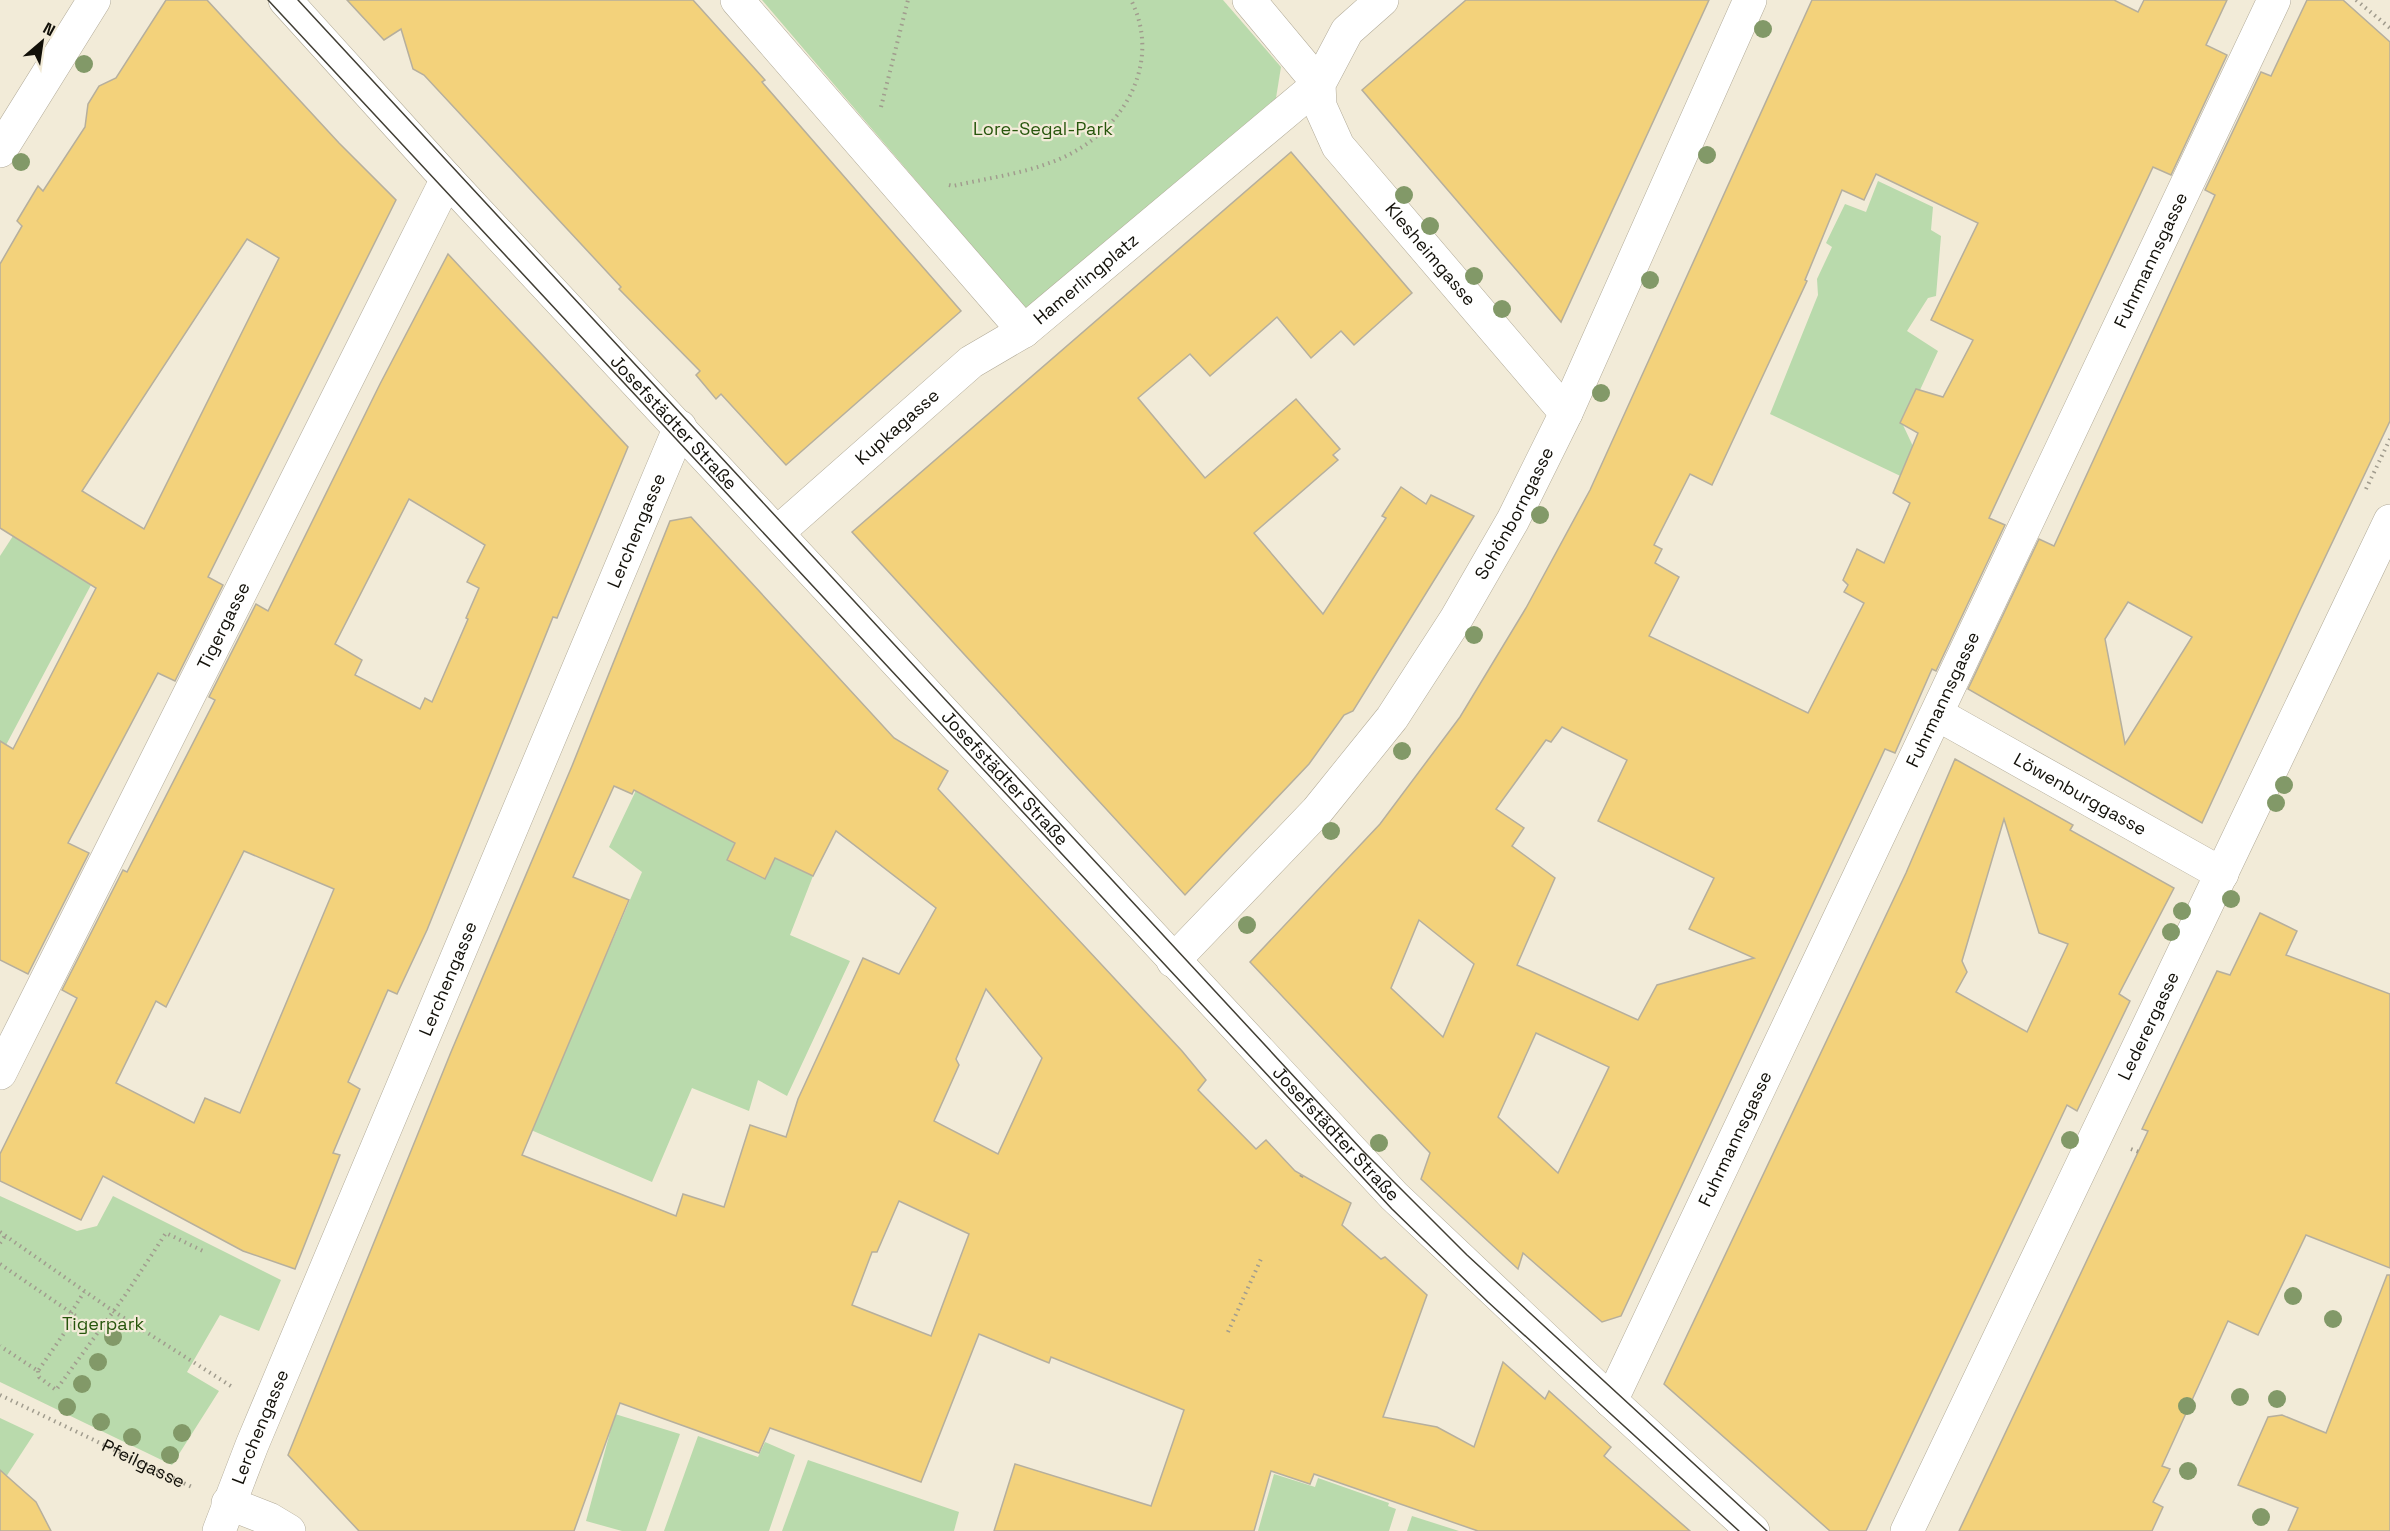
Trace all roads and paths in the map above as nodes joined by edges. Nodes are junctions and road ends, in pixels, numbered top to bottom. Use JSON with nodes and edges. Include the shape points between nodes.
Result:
{"nodes":[{"id":1,"x":94,"y":0,"type":"edge"},
{"id":2,"x":285,"y":0,"type":"edge"},
{"id":3,"x":737,"y":0,"type":"edge"},
{"id":4,"x":908,"y":0,"type":"edge"},
{"id":5,"x":1131,"y":0,"type":"edge"},
{"id":6,"x":1249,"y":0,"type":"edge"},
{"id":7,"x":1382,"y":0,"type":"edge"},
{"id":8,"x":1750,"y":0,"type":"edge"},
{"id":9,"x":2274,"y":0,"type":"edge"},
{"id":10,"x":2356,"y":0,"type":"edge"},
{"id":11,"x":2390,"y":28,"type":"edge"},
{"id":12,"x":1319,"y":84,"type":"junction"},
{"id":13,"x":0,"y":151,"type":"edge"},
{"id":14,"x":882,"y":169,"type":"junction"},
{"id":15,"x":447,"y":179,"type":"junction"},
{"id":16,"x":943,"y":183,"type":"dead end"},
{"id":17,"x":1024,"y":331,"type":"junction"},
{"id":18,"x":1566,"y":413,"type":"junction"},
{"id":19,"x":680,"y":427,"type":"junction"},
{"id":20,"x":2390,"y":521,"type":"edge"},
{"id":21,"x":778,"y":532,"type":"junction"},
{"id":22,"x":1937,"y":714,"type":"junction"},
{"id":23,"x":2222,"y":874,"type":"junction"},
{"id":24,"x":1173,"y":961,"type":"junction"},
{"id":25,"x":0,"y":1073,"type":"edge"},
{"id":26,"x":1304,"y":1172,"type":"dead end"},
{"id":27,"x":1300,"y":1177,"type":"dead end"},
{"id":28,"x":2,"y":1234,"type":"edge"},
{"id":29,"x":0,"y":1243,"type":"edge"},
{"id":30,"x":203,"y":1251,"type":"dead end"},
{"id":31,"x":1261,"y":1260,"type":"dead end"},
{"id":32,"x":0,"y":1264,"type":"edge"},
{"id":33,"x":84,"y":1292,"type":"junction"},
{"id":34,"x":113,"y":1311,"type":"junction"},
{"id":35,"x":71,"y":1313,"type":"junction"},
{"id":36,"x":1228,"y":1332,"type":"dead end"},
{"id":37,"x":0,"y":1346,"type":"edge"},
{"id":38,"x":38,"y":1371,"type":"junction"},
{"id":39,"x":0,"y":1395,"type":"edge"},
{"id":40,"x":1611,"y":1401,"type":"junction"},
{"id":41,"x":267,"y":1408,"type":"junction"},
{"id":42,"x":224,"y":1517,"type":"edge"},
{"id":43,"x":289,"y":1531,"type":"edge"},
{"id":44,"x":1753,"y":1531,"type":"edge"},
{"id":45,"x":1907,"y":1531,"type":"edge"}],
"edges":[{"from":1,"to":13,"type":"street"},
{"from":2,"to":15,"type":"street","name":"Josefstädter Straße"},
{"from":3,"to":14,"type":"street","name":"Hamerlingplatz"},
{"from":4,"to":14,"type":"path","via":[[881,108]]},
{"from":5,"to":16,"type":"path","via":[[1138,13],[1144,46],[1140,74],[1108,126],[1072,153],[1034,168],[953,186]]},
{"from":6,"to":12,"type":"street"},
{"from":7,"to":12,"type":"street","via":[[1347,31]]},
{"from":8,"to":18,"type":"street","name":"Schönborngasse"},
{"from":9,"to":22,"type":"street","name":"Fuhrmannsgasse"},
{"from":10,"to":11,"type":"path"},
{"from":12,"to":17,"type":"street","name":"Hamerlingplatz"},
{"from":12,"to":18,"type":"street","name":"Klesheimgasse","via":[[1320,106],[1338,146]]},
{"from":14,"to":17,"type":"street","name":"Hamerlingplatz"},
{"from":15,"to":19,"type":"street","name":"Josefstädter Straße"},
{"from":15,"to":25,"type":"street","name":"Tigergasse"},
{"from":17,"to":21,"type":"street","name":"Kupkagasse","via":[[971,362]]},
{"from":18,"to":24,"type":"street","name":"Schönborngasse","via":[[1514,520],[1392,718],[1317,811]]},
{"from":19,"to":21,"type":"street","name":"Josefstädter Straße"},
{"from":19,"to":41,"type":"street","name":"Lerchengasse"},
{"from":20,"to":23,"type":"street","name":"Lederergasse"},
{"from":21,"to":24,"type":"street","name":"Josefstädter Straße"},
{"from":22,"to":23,"type":"street","name":"Löwenburggasse"},
{"from":22,"to":40,"type":"street","name":"Fuhrmannsgasse"},
{"from":23,"to":45,"type":"street","name":"Lederergasse"},
{"from":24,"to":40,"type":"street","name":"Josefstädter Straße","via":[[1394,1196]]},
{"from":26,"to":27,"type":"path"},
{"from":28,"to":29,"type":"path"},
{"from":28,"to":33,"type":"path"},
{"from":30,"to":34,"type":"path","via":[[166,1233]]},
{"from":31,"to":36,"type":"path"},
{"from":32,"to":35,"type":"path"},
{"from":33,"to":34,"type":"path"},
{"from":33,"to":35,"type":"path"},
{"from":34,"to":38,"type":"path","via":[[56,1390],[39,1377]]},
{"from":34,"to":41,"type":"path"},
{"from":35,"to":38,"type":"path","via":[[76,1316]]},
{"from":37,"to":38,"type":"path"},
{"from":39,"to":42,"type":"path","name":"Pfeilgasse"},
{"from":40,"to":44,"type":"street","name":"Josefstädter Straße"},
{"from":41,"to":42,"type":"street","name":"Lerchengasse"},
{"from":42,"to":43,"type":"street","via":[[269,1519]]}]}
